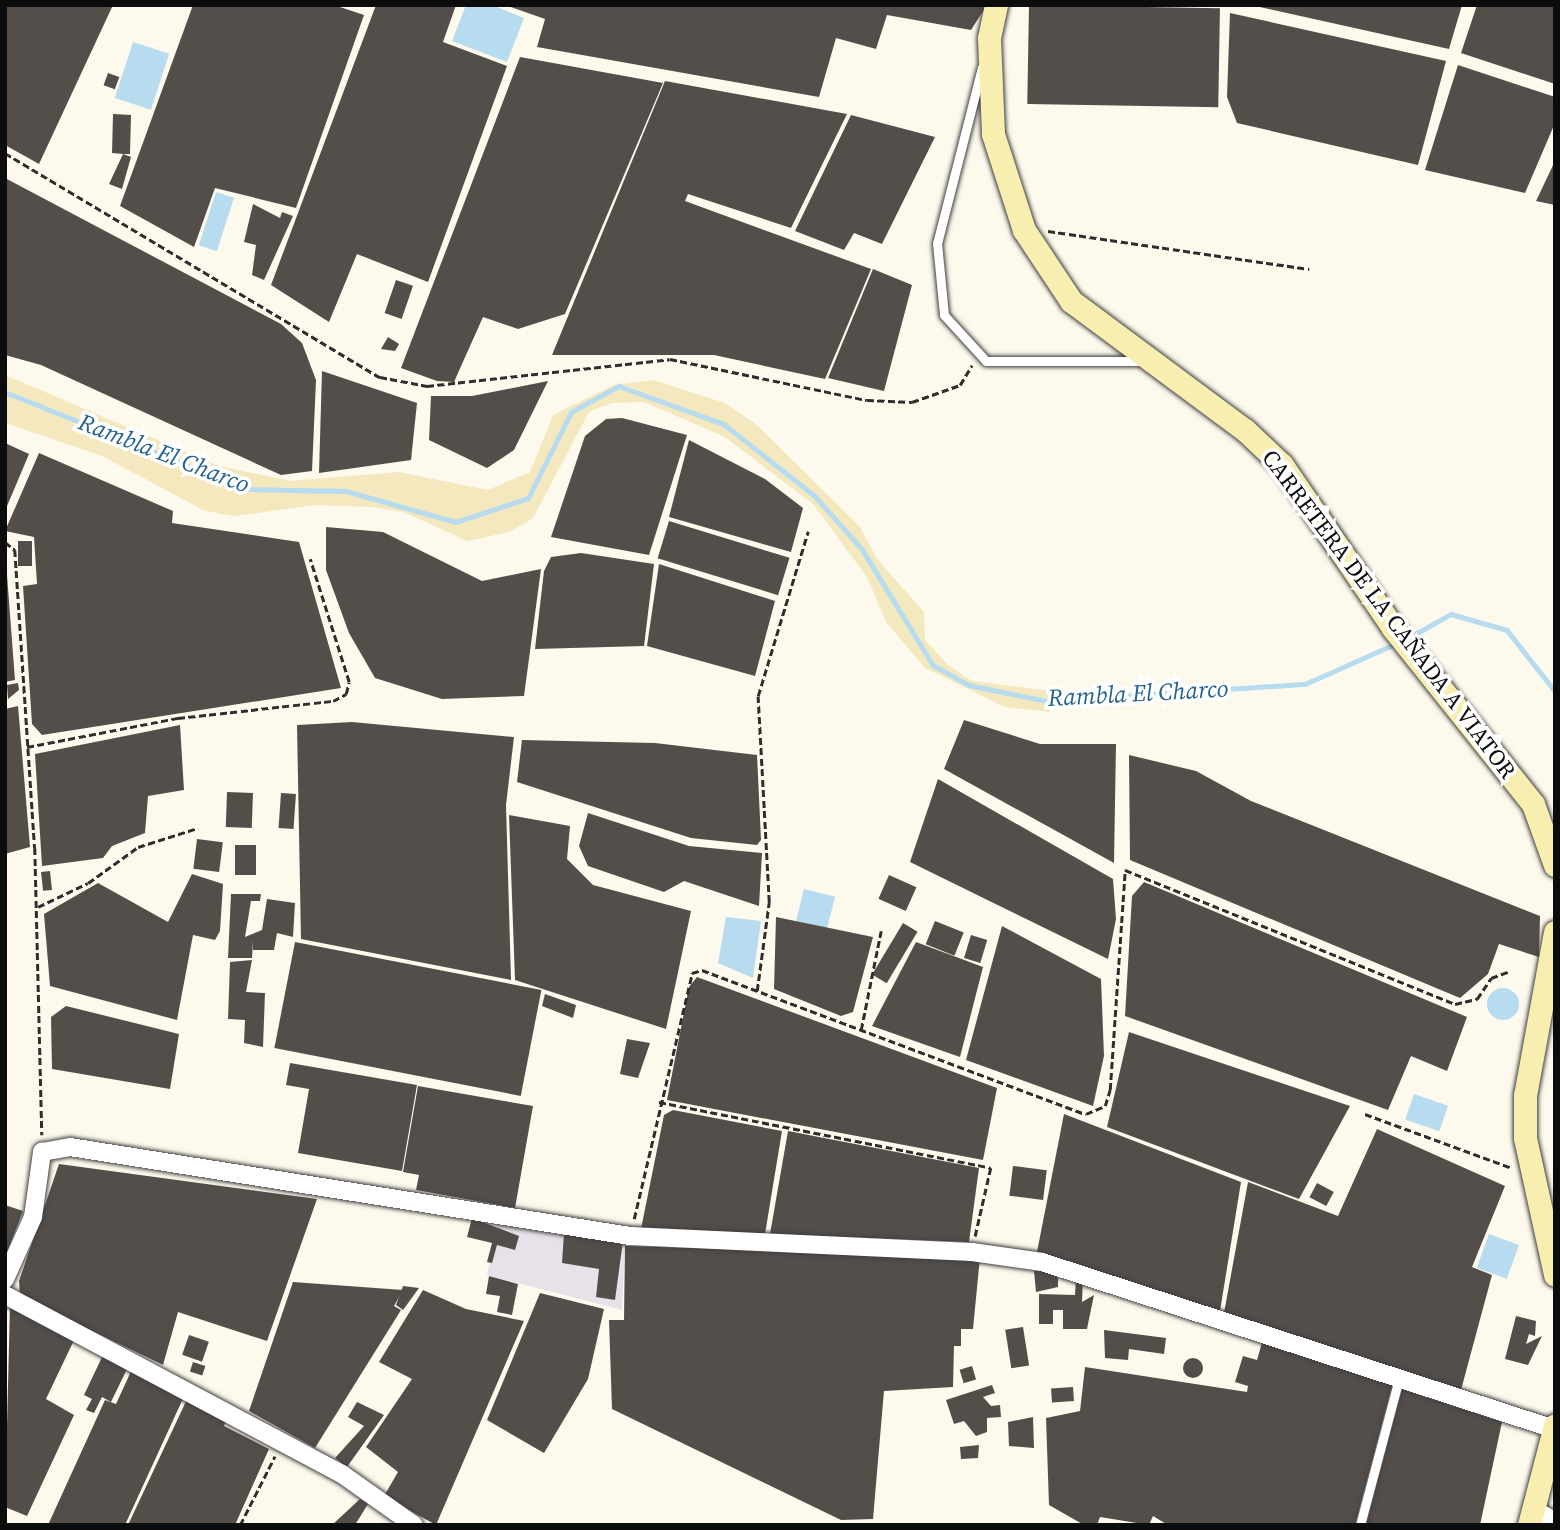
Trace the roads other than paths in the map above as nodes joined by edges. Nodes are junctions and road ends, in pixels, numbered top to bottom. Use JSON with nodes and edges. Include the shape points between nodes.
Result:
{"nodes":[{"id":1,"x":996,"y":5,"type":"edge"},
{"id":2,"x":989,"y":38,"type":"junction"},
{"id":3,"x":1153,"y":363,"type":"junction"},
{"id":4,"x":1555,"y":865,"type":"edge"},
{"id":5,"x":1555,"y":932,"type":"edge"},
{"id":6,"x":1555,"y":1275,"type":"edge"},
{"id":7,"x":5,"y":1279,"type":"edge"},
{"id":8,"x":5,"y":1295,"type":"edge"},
{"id":9,"x":1399,"y":1378,"type":"junction"},
{"id":10,"x":1554,"y":1427,"type":"edge"},
{"id":11,"x":1531,"y":1517,"type":"edge"},
{"id":12,"x":1555,"y":1521,"type":"edge"},
{"id":13,"x":414,"y":1525,"type":"edge"},
{"id":14,"x":1360,"y":1525,"type":"edge"}],
"edges":[{"from":1,"to":2,"type":"street","name":"CARRETERA DE LA CAÑADA A VIATOR"},
{"from":2,"to":3,"type":"street","name":"CARRETERA DE LA CAÑADA A VIATOR","via":[[993,134],[1024,230],[1071,301]]},
{"from":2,"to":3,"type":"lane","via":[[937,243],[944,315],[986,361]]},
{"from":3,"to":4,"type":"street","name":"CARRETERA DE LA CAÑADA A VIATOR","via":[[1282,465],[1393,628],[1533,804]]},
{"from":5,"to":6,"type":"street","via":[[1525,1095],[1528,1174]]},
{"from":7,"to":9,"type":"street","via":[[33,1217],[47,1150],[256,1173],[630,1236],[972,1252],[1042,1262]]},
{"from":8,"to":13,"type":"street","via":[[283,1441]]},
{"from":9,"to":10,"type":"street"},
{"from":9,"to":14,"type":"lane"},
{"from":10,"to":11,"type":"street"},
{"from":11,"to":12,"type":"street"}]}
